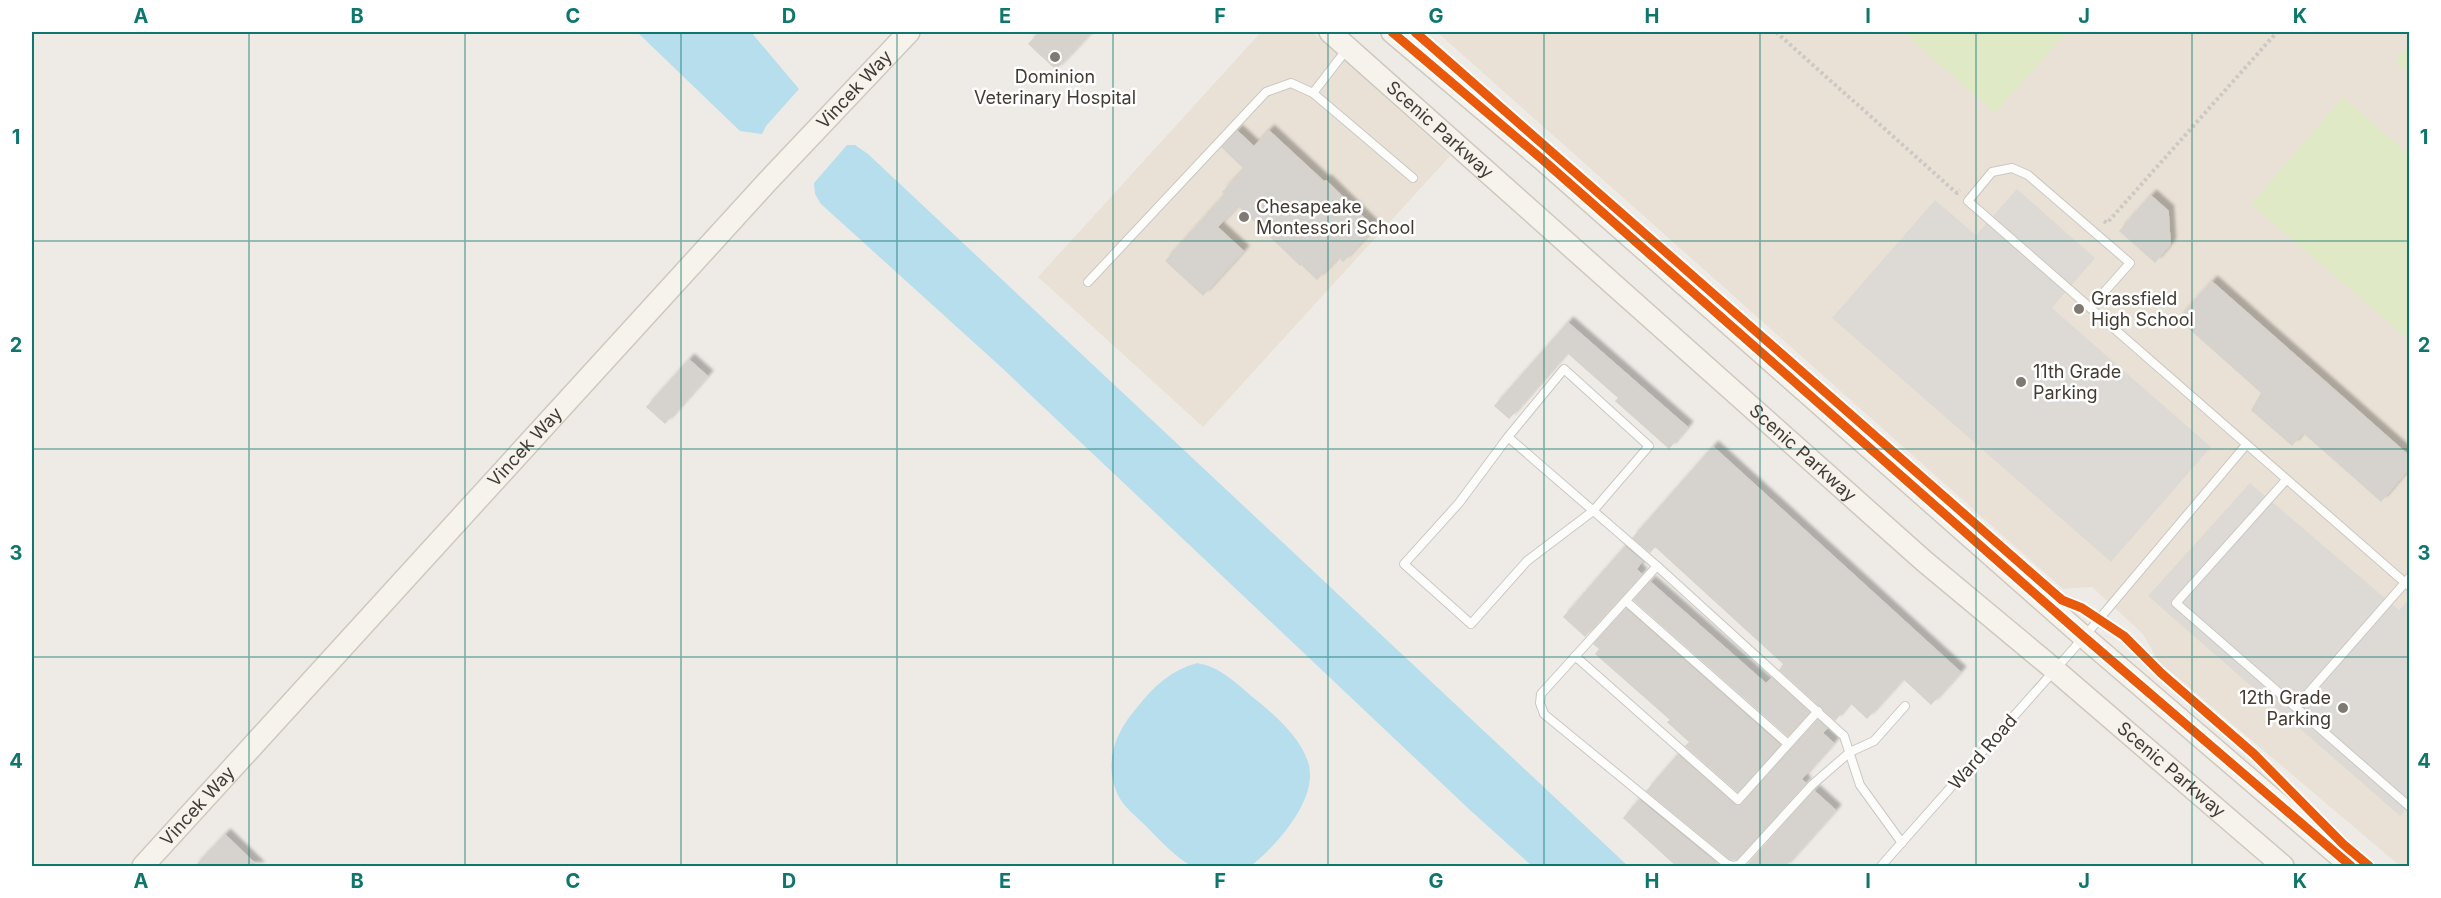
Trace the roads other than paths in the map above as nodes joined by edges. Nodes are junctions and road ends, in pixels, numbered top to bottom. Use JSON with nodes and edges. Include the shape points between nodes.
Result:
{"nodes":[{"id":1,"x":909,"y":32,"type":"edge"},
{"id":2,"x":1330,"y":32,"type":"edge"},
{"id":3,"x":1392,"y":32,"type":"edge"},
{"id":4,"x":1348,"y":48,"type":"junction"},
{"id":5,"x":1313,"y":93,"type":"junction"},
{"id":6,"x":1413,"y":178,"type":"dead end"},
{"id":7,"x":1088,"y":282,"type":"dead end"},
{"id":8,"x":2090,"y":308,"type":"junction"},
{"id":9,"x":1508,"y":437,"type":"junction"},
{"id":10,"x":2247,"y":445,"type":"junction"},
{"id":11,"x":2286,"y":480,"type":"junction"},
{"id":12,"x":1593,"y":511,"type":"junction"},
{"id":13,"x":1657,"y":566,"type":"junction"},
{"id":14,"x":2408,"y":582,"type":"edge"},
{"id":15,"x":1626,"y":601,"type":"junction"},
{"id":16,"x":2084,"y":637,"type":"junction"},
{"id":17,"x":1575,"y":656,"type":"junction"},
{"id":18,"x":2055,"y":670,"type":"junction"},
{"id":19,"x":1905,"y":706,"type":"dead end"},
{"id":20,"x":2296,"y":707,"type":"junction"},
{"id":21,"x":1818,"y":711,"type":"junction"},
{"id":22,"x":1788,"y":744,"type":"junction"},
{"id":23,"x":1850,"y":752,"type":"junction"},
{"id":24,"x":2409,"y":807,"type":"edge"},
{"id":25,"x":1902,"y":843,"type":"junction"},
{"id":26,"x":143,"y":867,"type":"edge"},
{"id":27,"x":1881,"y":867,"type":"edge"},
{"id":28,"x":2283,"y":867,"type":"edge"},
{"id":29,"x":2351,"y":867,"type":"edge"}],
"edges":[{"from":1,"to":26,"type":"street","name":"Vincek Way","via":[[767,182]]},
{"from":2,"to":4,"type":"street","name":"Scenic Parkway"},
{"from":3,"to":16,"type":"street","via":[[1543,160]]},
{"from":4,"to":5,"type":"lane"},
{"from":4,"to":18,"type":"street","name":"Scenic Parkway","via":[[1924,561]]},
{"from":5,"to":6,"type":"lane"},
{"from":5,"to":7,"type":"lane","via":[[1291,82],[1266,92]]},
{"from":8,"to":8,"type":"lane","via":[[1968,201],[1992,172],[2012,168],[2028,175],[2130,263]]},
{"from":8,"to":10,"type":"lane"},
{"from":9,"to":12,"type":"lane"},
{"from":9,"to":12,"type":"lane","via":[[1564,369],[1649,447]]},
{"from":9,"to":12,"type":"lane","via":[[1459,503],[1404,564],[1471,624],[1527,561]]},
{"from":10,"to":11,"type":"lane"},
{"from":10,"to":16,"type":"lane","name":"Ward Road"},
{"from":11,"to":14,"type":"lane"},
{"from":11,"to":20,"type":"lane","via":[[2176,603]]},
{"from":12,"to":13,"type":"lane"},
{"from":13,"to":15,"type":"lane"},
{"from":13,"to":21,"type":"lane"},
{"from":14,"to":20,"type":"lane"},
{"from":15,"to":17,"type":"lane"},
{"from":15,"to":22,"type":"lane"},
{"from":16,"to":18,"type":"lane","name":"Ward Road"},
{"from":16,"to":29,"type":"street"},
{"from":17,"to":22,"type":"lane","via":[[1738,800]]},
{"from":17,"to":23,"type":"lane","via":[[1541,694],[1544,714],[1727,864],[1740,864],[1812,785]]},
{"from":18,"to":25,"type":"lane","name":"Ward Road"},
{"from":18,"to":28,"type":"street","name":"Scenic Parkway"},
{"from":19,"to":23,"type":"lane","via":[[1874,741]]},
{"from":20,"to":24,"type":"lane"},
{"from":21,"to":22,"type":"lane"},
{"from":21,"to":23,"type":"lane","via":[[1844,736]]},
{"from":23,"to":25,"type":"lane","via":[[1860,785]]},
{"from":25,"to":27,"type":"lane","name":"Ward Road"}]}
